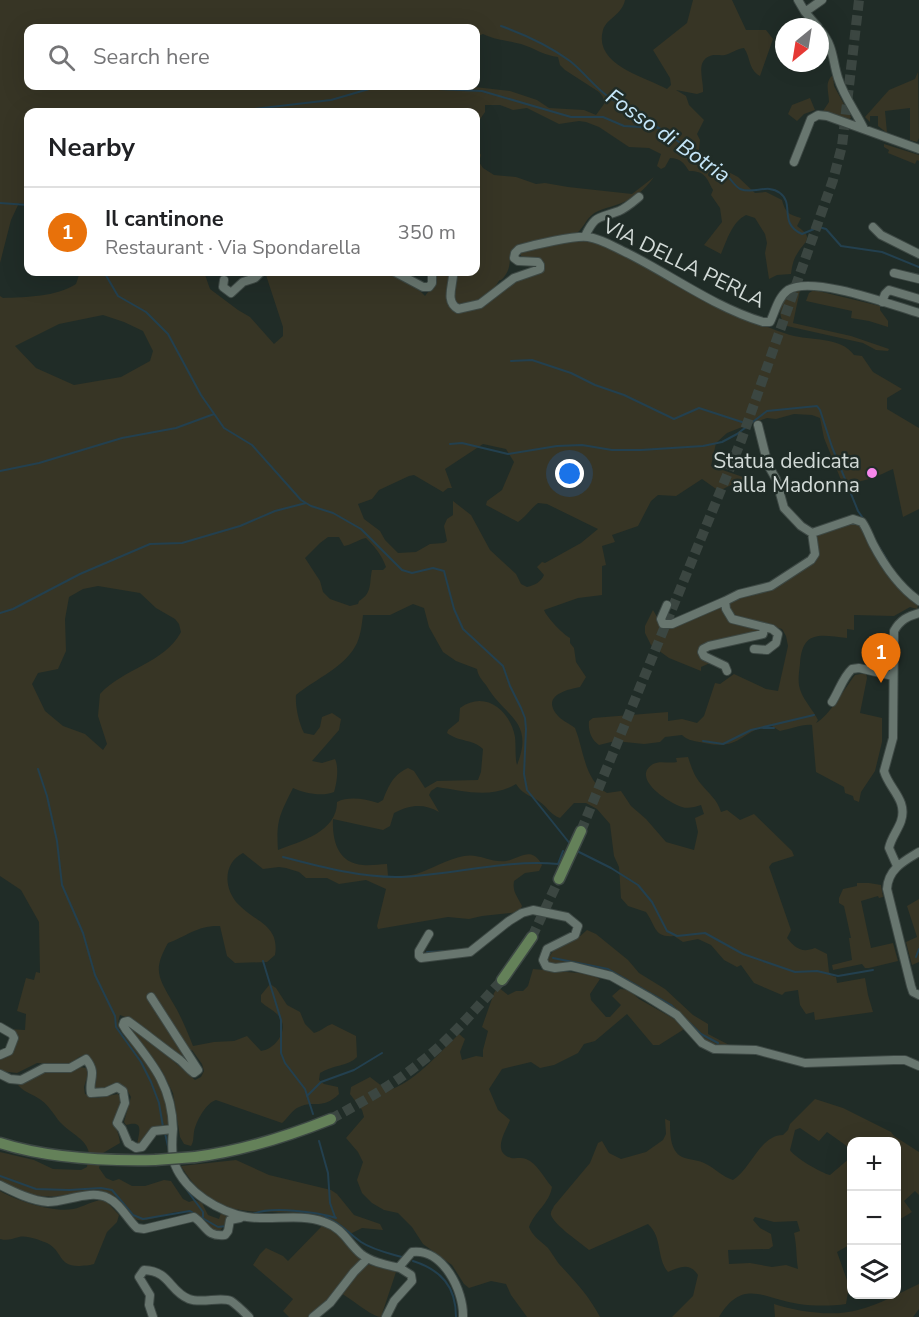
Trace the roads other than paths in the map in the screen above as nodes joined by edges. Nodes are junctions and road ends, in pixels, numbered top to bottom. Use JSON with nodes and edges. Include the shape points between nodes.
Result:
{"nodes":[{"id":1,"x":798,"y":0,"type":"edge"},
{"id":2,"x":822,"y":0,"type":"edge"},
{"id":3,"x":805,"y":12,"type":"junction"},
{"id":4,"x":810,"y":18,"type":"edge"},
{"id":5,"x":829,"y":43,"type":"edge"},
{"id":6,"x":864,"y":129,"type":"junction"},
{"id":7,"x":919,"y":150,"type":"edge"},
{"id":8,"x":794,"y":162,"type":"dead end"},
{"id":9,"x":639,"y":197,"type":"dead end"},
{"id":10,"x":873,"y":227,"type":"dead end"},
{"id":11,"x":585,"y":236,"type":"junction"},
{"id":12,"x":919,"y":254,"type":"edge"},
{"id":13,"x":894,"y":273,"type":"dead end"},
{"id":14,"x":257,"y":276,"type":"edge"},
{"id":15,"x":402,"y":276,"type":"edge"},
{"id":16,"x":432,"y":276,"type":"edge"},
{"id":17,"x":453,"y":276,"type":"edge"},
{"id":18,"x":919,"y":279,"type":"edge"},
{"id":19,"x":224,"y":280,"type":"dead end"},
{"id":20,"x":919,"y":298,"type":"edge"},
{"id":21,"x":882,"y":302,"type":"junction"},
{"id":22,"x":919,"y":312,"type":"edge"},
{"id":23,"x":758,"y":425,"type":"dead end"},
{"id":24,"x":812,"y":533,"type":"junction"},
{"id":25,"x":725,"y":601,"type":"junction"},
{"id":26,"x":919,"y":601,"type":"edge"},
{"id":27,"x":667,"y":605,"type":"dead end"},
{"id":28,"x":919,"y":613,"type":"edge"},
{"id":29,"x":764,"y":627,"type":"junction"},
{"id":30,"x":754,"y":649,"type":"dead end"},
{"id":31,"x":727,"y":671,"type":"dead end"},
{"id":32,"x":893,"y":676,"type":"junction"},
{"id":33,"x":832,"y":702,"type":"dead end"},
{"id":34,"x":581,"y":831,"type":"tunnel mouth"},
{"id":35,"x":919,"y":852,"type":"edge"},
{"id":36,"x":897,"y":866,"type":"junction"},
{"id":37,"x":560,"y":879,"type":"tunnel mouth"},
{"id":38,"x":429,"y":934,"type":"dead end"},
{"id":39,"x":532,"y":937,"type":"tunnel mouth"},
{"id":40,"x":502,"y":980,"type":"tunnel mouth"},
{"id":41,"x":919,"y":995,"type":"edge"},
{"id":42,"x":151,"y":997,"type":"dead end"},
{"id":43,"x":0,"y":1027,"type":"edge"},
{"id":44,"x":0,"y":1055,"type":"edge"},
{"id":45,"x":919,"y":1066,"type":"edge"},
{"id":46,"x":0,"y":1074,"type":"edge"},
{"id":47,"x":331,"y":1119,"type":"tunnel mouth"},
{"id":48,"x":166,"y":1129,"type":"junction"},
{"id":49,"x":3,"y":1144,"type":"edge"},
{"id":50,"x":0,"y":1185,"type":"edge"},
{"id":51,"x":247,"y":1217,"type":"junction"},
{"id":52,"x":368,"y":1259,"type":"junction"},
{"id":53,"x":400,"y":1267,"type":"junction"},
{"id":54,"x":153,"y":1317,"type":"edge"},
{"id":55,"x":249,"y":1317,"type":"edge"},
{"id":56,"x":313,"y":1317,"type":"edge"},
{"id":57,"x":386,"y":1317,"type":"edge"},
{"id":58,"x":463,"y":1317,"type":"edge"}],
"edges":[{"from":1,"to":3,"type":"street"},
{"from":2,"to":3,"type":"street"},
{"from":3,"to":4,"type":"street"},
{"from":5,"to":6,"type":"street","via":[[845,96]]},
{"from":6,"to":7,"type":"street"},
{"from":6,"to":8,"type":"street","via":[[827,116],[814,117]]},
{"from":9,"to":11,"type":"street","via":[[621,210],[592,222]]},
{"from":10,"to":12,"type":"street","via":[[880,235]]},
{"from":11,"to":17,"type":"street","name":"VIA DELLA PERLA","via":[[519,249],[514,258],[538,262],[540,269],[514,278],[474,306],[458,309],[452,304]]},
{"from":11,"to":21,"type":"street","name":"VIA DELLA PERLA","via":[[603,241],[712,301],[763,322],[770,322],[784,295],[798,286],[822,286]]},
{"from":13,"to":18,"type":"street"},
{"from":14,"to":19,"type":"street","via":[[231,292],[224,287]]},
{"from":15,"to":16,"type":"street","via":[[423,287],[429,287]]},
{"from":20,"to":21,"type":"street","via":[[889,290]]},
{"from":21,"to":22,"type":"street","name":"VIA DELLA PERLA"},
{"from":23,"to":24,"type":"street","via":[[784,508]]},
{"from":24,"to":25,"type":"street","via":[[815,554],[811,560],[771,586]]},
{"from":24,"to":26,"type":"street","via":[[853,519],[862,522],[897,580]]},
{"from":25,"to":27,"type":"street","via":[[672,624],[663,624]]},
{"from":25,"to":29,"type":"street","via":[[732,619]]},
{"from":28,"to":32,"type":"street","via":[[905,618],[894,631]]},
{"from":29,"to":30,"type":"street","via":[[776,632],[777,641],[767,650]]},
{"from":29,"to":31,"type":"street","via":[[763,634],[703,649],[703,655],[725,666]]},
{"from":32,"to":33,"type":"street","via":[[852,669]]},
{"from":32,"to":36,"type":"street","via":[[893,738],[884,771],[903,809],[901,824],[889,848]]},
{"from":34,"to":37,"type":"main road"},
{"from":35,"to":36,"type":"street"},
{"from":36,"to":41,"type":"street","via":[[887,889],[911,986]]},
{"from":38,"to":45,"type":"street","via":[[418,954],[422,958],[470,952],[522,913],[539,910],[567,917],[578,926],[578,931],[547,949],[543,960],[546,966],[571,966],[611,976],[677,1015],[709,1047],[756,1050],[805,1062],[905,1060]]},
{"from":39,"to":40,"type":"main road"},
{"from":42,"to":48,"type":"street","via":[[198,1070],[191,1072],[147,1035],[124,1022],[165,1085],[173,1109]]},
{"from":43,"to":44,"type":"street","via":[[12,1034],[14,1041],[9,1051]]},
{"from":46,"to":48,"type":"street","via":[[21,1080],[44,1068],[70,1068],[86,1059],[93,1074],[91,1094],[117,1087],[123,1091],[125,1103],[117,1123],[131,1146],[142,1147],[154,1131]]},
{"from":47,"to":49,"type":"main road","bridge":true,"via":[[246,1148],[195,1157],[104,1160]]},
{"from":48,"to":51,"type":"street","via":[[183,1178],[214,1206]]},
{"from":50,"to":51,"type":"street","via":[[47,1202],[104,1196],[117,1204],[137,1228],[144,1229],[194,1217],[215,1236],[225,1235],[230,1220]]},
{"from":51,"to":52,"type":"street","via":[[326,1222],[342,1232]]},
{"from":52,"to":53,"type":"street"},
{"from":52,"to":56,"type":"street"},
{"from":53,"to":57,"type":"street","via":[[411,1275],[412,1281]]},
{"from":53,"to":58,"type":"street","via":[[410,1254],[427,1253],[448,1271],[459,1293]]},
{"from":54,"to":55,"type":"street","via":[[150,1295],[139,1277],[144,1270],[161,1273],[188,1299],[232,1301]]}]}
